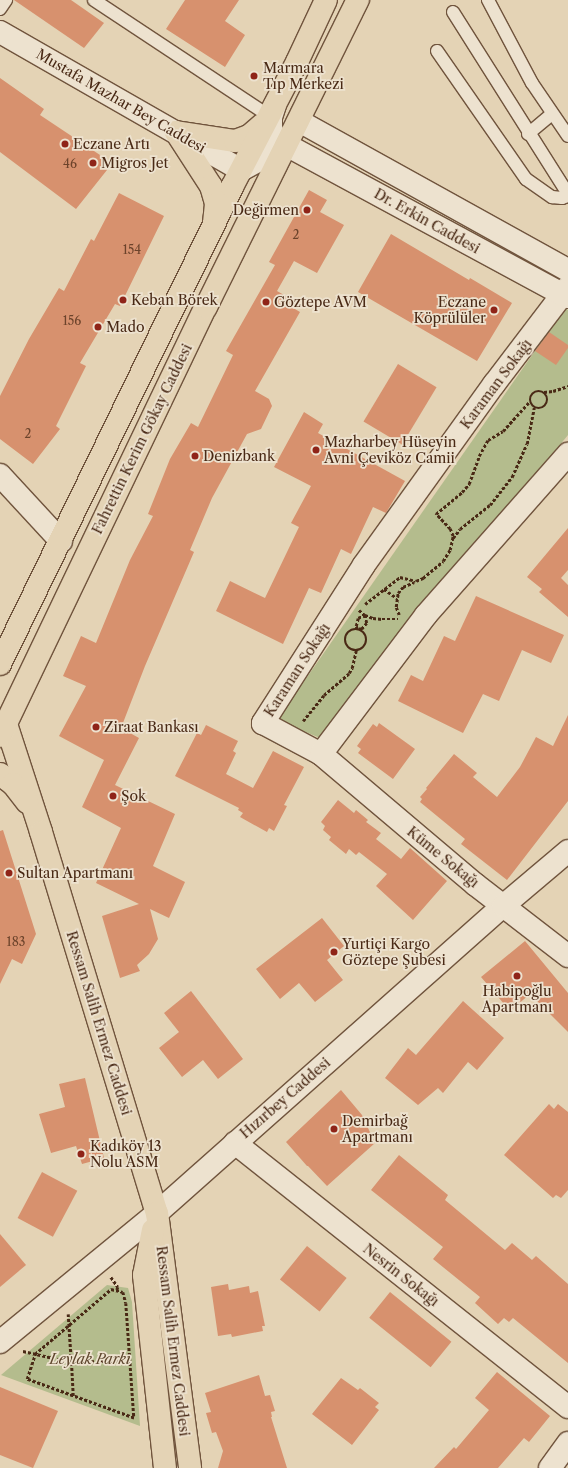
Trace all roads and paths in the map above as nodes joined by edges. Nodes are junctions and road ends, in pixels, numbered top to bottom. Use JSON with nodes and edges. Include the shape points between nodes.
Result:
{"nodes":[{"id":1,"x":6,"y":0,"type":"edge"},
{"id":2,"x":94,"y":0,"type":"edge"},
{"id":3,"x":326,"y":0,"type":"edge"},
{"id":4,"x":358,"y":0,"type":"edge"},
{"id":5,"x":488,"y":0,"type":"edge"},
{"id":6,"x":0,"y":9,"type":"edge"},
{"id":7,"x":453,"y":12,"type":"dead end"},
{"id":8,"x":0,"y":32,"type":"edge"},
{"id":9,"x":437,"y":51,"type":"dead end"},
{"id":10,"x":272,"y":111,"type":"junction"},
{"id":11,"x":552,"y":114,"type":"junction"},
{"id":12,"x":299,"y":121,"type":"junction"},
{"id":13,"x":176,"y":132,"type":"junction"},
{"id":14,"x":528,"y":134,"type":"junction"},
{"id":15,"x":568,"y":136,"type":"edge"},
{"id":16,"x":287,"y":145,"type":"junction"},
{"id":17,"x":241,"y":170,"type":"junction"},
{"id":18,"x":568,"y":195,"type":"edge"},
{"id":19,"x":212,"y":230,"type":"junction"},
{"id":20,"x":568,"y":270,"type":"edge"},
{"id":21,"x":566,"y":293,"type":"edge"},
{"id":22,"x":568,"y":386,"type":"edge"},
{"id":23,"x":544,"y":392,"type":"junction"},
{"id":24,"x":530,"y":401,"type":"junction"},
{"id":25,"x":534,"y":408,"type":"junction"},
{"id":26,"x":568,"y":454,"type":"edge"},
{"id":27,"x":0,"y":475,"type":"edge"},
{"id":28,"x":453,"y":538,"type":"junction"},
{"id":29,"x":61,"y":541,"type":"junction"},
{"id":30,"x":416,"y":581,"type":"junction"},
{"id":31,"x":384,"y":589,"type":"junction"},
{"id":32,"x":397,"y":598,"type":"junction"},
{"id":33,"x":351,"y":603,"type":"junction"},
{"id":34,"x":365,"y":615,"type":"junction"},
{"id":35,"x":358,"y":629,"type":"junction"},
{"id":36,"x":2,"y":650,"type":"edge"},
{"id":37,"x":356,"y":650,"type":"junction"},
{"id":38,"x":3,"y":730,"type":"edge"},
{"id":39,"x":292,"y":738,"type":"junction"},
{"id":40,"x":321,"y":754,"type":"junction"},
{"id":41,"x":0,"y":774,"type":"edge"},
{"id":42,"x":41,"y":832,"type":"junction"},
{"id":43,"x":568,"y":851,"type":"edge"},
{"id":44,"x":503,"y":906,"type":"junction"},
{"id":45,"x":568,"y":956,"type":"edge"},
{"id":46,"x":235,"y":1143,"type":"junction"},
{"id":47,"x":157,"y":1213,"type":"junction"},
{"id":48,"x":117,"y":1286,"type":"dead end"},
{"id":49,"x":117,"y":1290,"type":"junction"},
{"id":50,"x":68,"y":1314,"type":"dead end"},
{"id":51,"x":68,"y":1325,"type":"junction"},
{"id":52,"x":0,"y":1342,"type":"edge"},
{"id":53,"x":35,"y":1354,"type":"junction"},
{"id":54,"x":130,"y":1360,"type":"junction"},
{"id":55,"x":71,"y":1362,"type":"junction"},
{"id":56,"x":73,"y":1396,"type":"junction"},
{"id":57,"x":568,"y":1407,"type":"edge"},
{"id":58,"x":568,"y":1443,"type":"edge"},
{"id":59,"x":165,"y":1468,"type":"edge"},
{"id":60,"x":190,"y":1468,"type":"edge"},
{"id":61,"x":550,"y":1468,"type":"edge"}],
"edges":[{"from":1,"to":6,"type":"lane"},
{"from":2,"to":10,"type":"lane"},
{"from":3,"to":10,"type":"main road","name":"Fahrettin Kerim Gökay Caddesi"},
{"from":4,"to":12,"type":"main road","name":"Fahrettin Kerim Gökay Caddesi"},
{"from":5,"to":11,"type":"lane","via":[[521,64]]},
{"from":7,"to":14,"type":"lane"},
{"from":8,"to":13,"type":"street","name":"Mustafa Mazhar Bey Caddesi"},
{"from":9,"to":18,"type":"lane","via":[[526,179],[552,197],[562,198]]},
{"from":10,"to":13,"type":"main road","via":[[256,131],[238,141]]},
{"from":10,"to":16,"type":"street","name":"Fahrettin Kerim Gökay Caddesi","via":[[271,131],[275,138]]},
{"from":10,"to":17,"type":"main road","name":"Fahrettin Kerim Gökay Caddesi"},
{"from":11,"to":14,"type":"lane"},
{"from":11,"to":15,"type":"lane"},
{"from":12,"to":16,"type":"main road","name":"Fahrettin Kerim Gökay Caddesi"},
{"from":12,"to":20,"type":"street","name":"Dr. Erkin Caddesi"},
{"from":13,"to":17,"type":"street","name":"Mustafa Mazhar Bey Caddesi"},
{"from":13,"to":19,"type":"main road","via":[[213,191],[216,204]]},
{"from":14,"to":18,"type":"lane"},
{"from":16,"to":17,"type":"street"},
{"from":16,"to":21,"type":"street","name":"Dr. Erkin Caddesi"},
{"from":16,"to":38,"type":"main road","name":"Fahrettin Kerim Gökay Caddesi","via":[[199,321]]},
{"from":17,"to":19,"type":"main road","name":"Fahrettin Kerim Gökay Caddesi"},
{"from":19,"to":29,"type":"main road","name":"Fahrettin Kerim Gökay Caddesi"},
{"from":21,"to":33,"type":"street","name":"Karaman Sokağı","via":[[494,384],[364,565]]},
{"from":22,"to":23,"type":"path"},
{"from":23,"to":24,"type":"path","via":[[535,391]]},
{"from":23,"to":25,"type":"path","via":[[549,400],[548,404],[540,409]]},
{"from":24,"to":25,"type":"path"},
{"from":24,"to":28,"type":"path","via":[[503,431],[488,440],[478,456],[469,484],[436,514],[450,529]]},
{"from":25,"to":28,"type":"path","via":[[527,444],[512,477],[490,505],[460,529]]},
{"from":26,"to":40,"type":"street","via":[[426,615]]},
{"from":27,"to":29,"type":"street"},
{"from":28,"to":30,"type":"path","via":[[450,550],[443,561]]},
{"from":29,"to":36,"type":"main road","name":"Fahrettin Kerim Gökay Caddesi"},
{"from":30,"to":31,"type":"path","via":[[400,577]]},
{"from":30,"to":32,"type":"path","via":[[403,587]]},
{"from":31,"to":32,"type":"path"},
{"from":31,"to":33,"type":"path"},
{"from":32,"to":34,"type":"path","via":[[396,607],[401,618],[382,619]]},
{"from":33,"to":34,"type":"path"},
{"from":33,"to":39,"type":"street","name":"Karaman Sokağı","via":[[263,723]]},
{"from":34,"to":35,"type":"path","via":[[358,618]]},
{"from":34,"to":35,"type":"path","via":[[367,623],[362,629]]},
{"from":35,"to":37,"type":"path","via":[[364,634],[366,641],[361,650]]},
{"from":35,"to":37,"type":"path","via":[[349,630],[344,638],[348,646]]},
{"from":37,"to":39,"type":"path","via":[[349,673],[308,713]]},
{"from":38,"to":42,"type":"main road"},
{"from":39,"to":40,"type":"street","name":"Karaman Sokağı"},
{"from":40,"to":44,"type":"street","name":"Küme Sokağı","via":[[411,832]]},
{"from":41,"to":42,"type":"main road","via":[[21,793]]},
{"from":42,"to":47,"type":"main road","name":"Ressam Salih Ermez Caddesi"},
{"from":43,"to":44,"type":"street","name":"Hızırbey Caddesi"},
{"from":44,"to":45,"type":"street","name":"Küme Sokağı"},
{"from":44,"to":46,"type":"street","name":"Hızırbey Caddesi"},
{"from":46,"to":47,"type":"street","name":"Hızırbey Caddesi"},
{"from":46,"to":57,"type":"street","name":"Nesrin Sokağı"},
{"from":47,"to":52,"type":"street","name":"Hızırbey Caddesi"},
{"from":47,"to":59,"type":"main road","name":"Ressam Salih Ermez Caddesi","via":[[144,1275]]},
{"from":47,"to":60,"type":"main road","name":"Ressam Salih Ermez Caddesi"},
{"from":48,"to":49,"type":"path"},
{"from":49,"to":51,"type":"path","via":[[111,1289]]},
{"from":49,"to":54,"type":"path","via":[[123,1292],[126,1303]]},
{"from":50,"to":51,"type":"path"},
{"from":51,"to":53,"type":"path"},
{"from":51,"to":55,"type":"path"},
{"from":53,"to":55,"type":"path"},
{"from":53,"to":56,"type":"path","via":[[27,1379]]},
{"from":54,"to":55,"type":"path"},
{"from":54,"to":56,"type":"path","via":[[134,1418]]},
{"from":55,"to":56,"type":"path"},
{"from":58,"to":61,"type":"street"}]}
